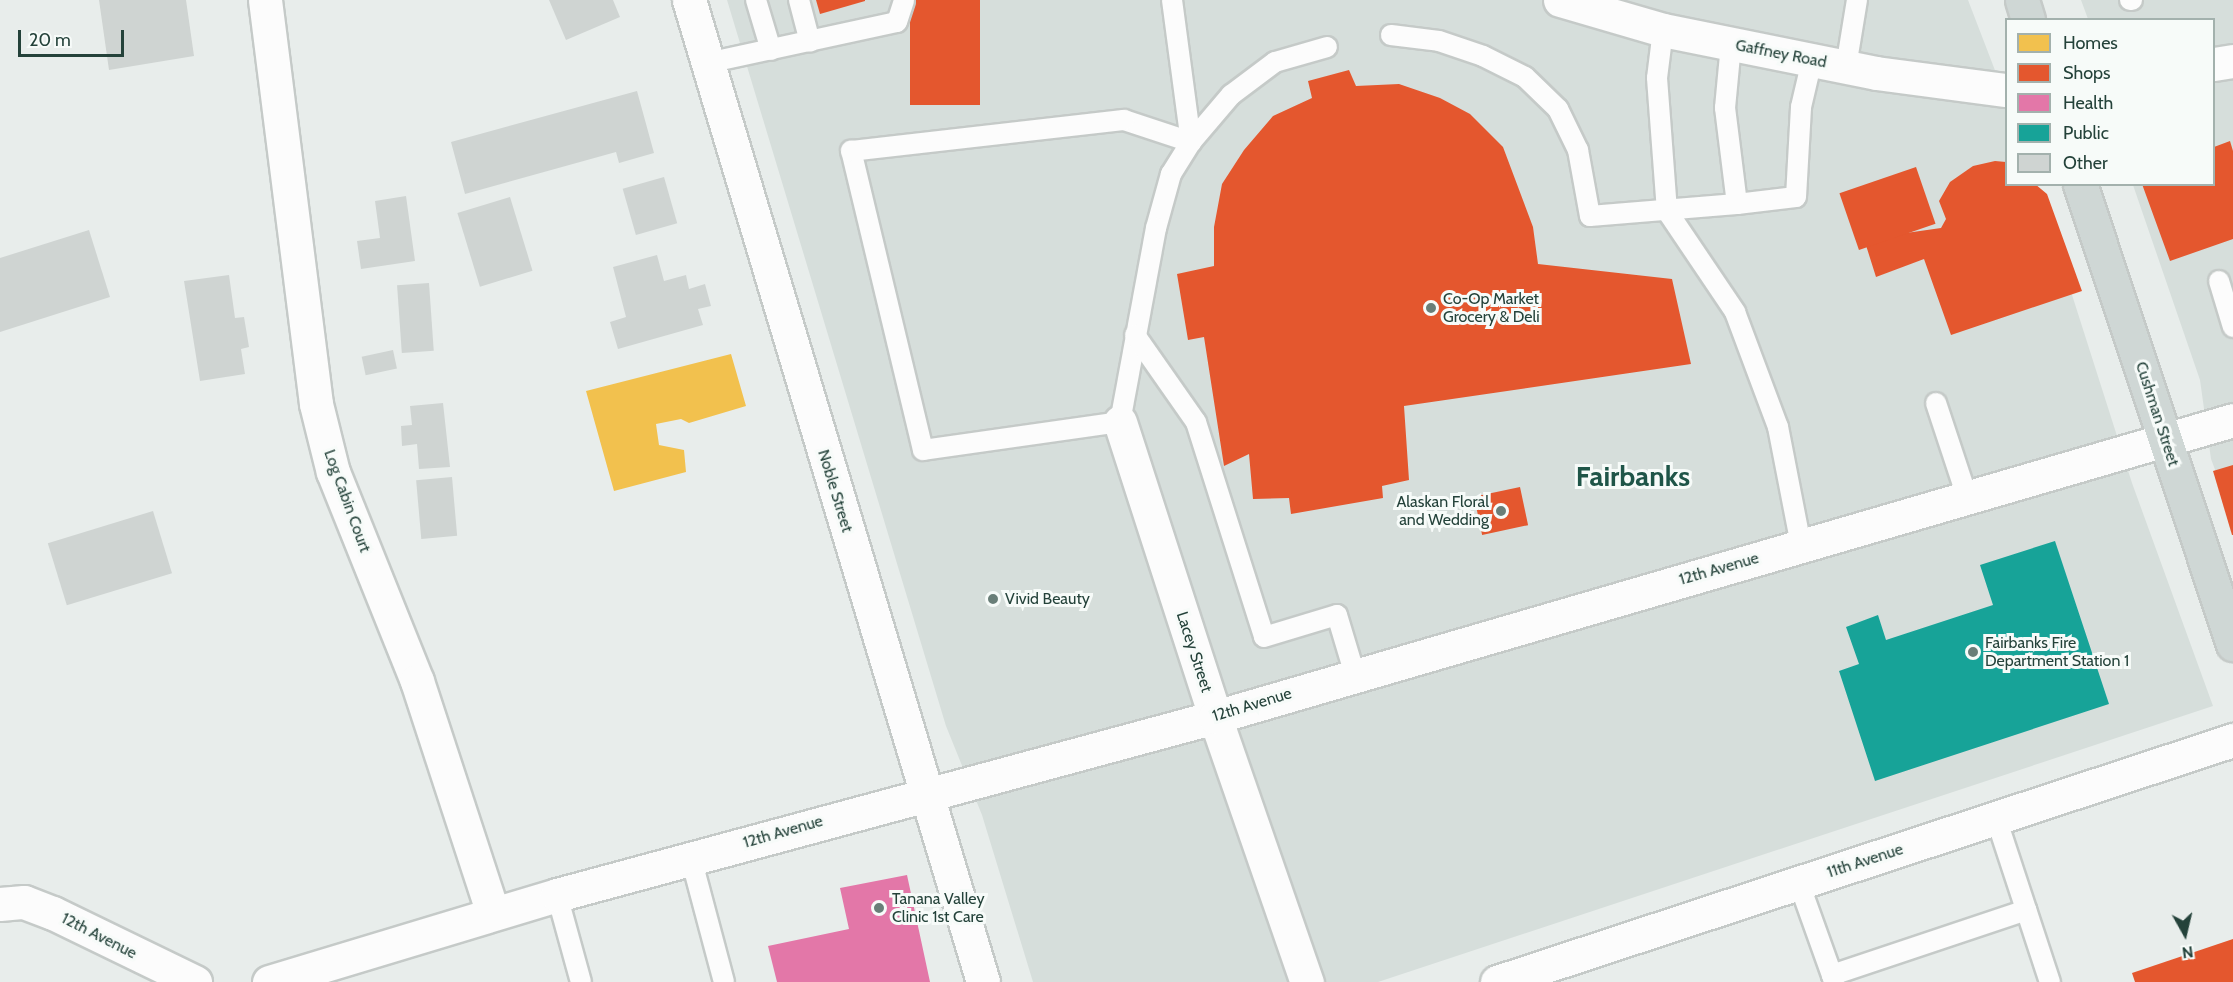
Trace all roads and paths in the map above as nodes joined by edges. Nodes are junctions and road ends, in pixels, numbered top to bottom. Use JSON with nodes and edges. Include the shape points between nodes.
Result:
{"nodes":[{"id":1,"x":265,"y":0,"type":"edge"},
{"id":2,"x":689,"y":0,"type":"edge"},
{"id":3,"x":756,"y":0,"type":"edge"},
{"id":4,"x":799,"y":0,"type":"edge"},
{"id":5,"x":904,"y":0,"type":"edge"},
{"id":6,"x":1172,"y":0,"type":"edge"},
{"id":7,"x":1560,"y":0,"type":"edge"},
{"id":8,"x":1857,"y":0,"type":"edge"},
{"id":9,"x":2022,"y":0,"type":"edge"},
{"id":10,"x":2027,"y":18,"type":"edge"},
{"id":11,"x":1663,"y":30,"type":"junction"},
{"id":12,"x":1391,"y":35,"type":"dead end"},
{"id":13,"x":810,"y":42,"type":"junction"},
{"id":14,"x":1731,"y":44,"type":"junction"},
{"id":15,"x":1327,"y":47,"type":"dead end"},
{"id":16,"x":771,"y":50,"type":"junction"},
{"id":17,"x":1812,"y":60,"type":"junction"},
{"id":18,"x":2233,"y":61,"type":"edge"},
{"id":19,"x":707,"y":63,"type":"junction"},
{"id":20,"x":2215,"y":64,"type":"edge"},
{"id":21,"x":1846,"y":67,"type":"junction"},
{"id":22,"x":2005,"y":90,"type":"edge"},
{"id":23,"x":1191,"y":142,"type":"junction"},
{"id":24,"x":2081,"y":186,"type":"edge"},
{"id":25,"x":1737,"y":204,"type":"junction"},
{"id":26,"x":1667,"y":211,"type":"junction"},
{"id":27,"x":2219,"y":281,"type":"dead end"},
{"id":28,"x":2233,"y":327,"type":"edge"},
{"id":29,"x":1135,"y":334,"type":"junction"},
{"id":30,"x":1936,"y":403,"type":"dead end"},
{"id":31,"x":2233,"y":420,"type":"edge"},
{"id":32,"x":1120,"y":422,"type":"junction"},
{"id":33,"x":2165,"y":439,"type":"junction"},
{"id":34,"x":1967,"y":497,"type":"junction"},
{"id":35,"x":1801,"y":545,"type":"junction"},
{"id":36,"x":2233,"y":644,"type":"edge"},
{"id":37,"x":1355,"y":675,"type":"junction"},
{"id":38,"x":1215,"y":717,"type":"junction"},
{"id":39,"x":2233,"y":740,"type":"edge"},
{"id":40,"x":924,"y":793,"type":"junction"},
{"id":41,"x":1996,"y":818,"type":"junction"},
{"id":42,"x":691,"y":858,"type":"junction"},
{"id":43,"x":1799,"y":883,"type":"junction"},
{"id":44,"x":557,"y":895,"type":"junction"},
{"id":45,"x":0,"y":904,"type":"edge"},
{"id":46,"x":2026,"y":910,"type":"junction"},
{"id":47,"x":494,"y":913,"type":"junction"},
{"id":48,"x":1833,"y":979,"type":"edge"},
{"id":49,"x":195,"y":982,"type":"edge"},
{"id":50,"x":269,"y":982,"type":"edge"},
{"id":51,"x":581,"y":982,"type":"edge"},
{"id":52,"x":724,"y":982,"type":"edge"},
{"id":53,"x":983,"y":982,"type":"edge"},
{"id":54,"x":1307,"y":982,"type":"edge"},
{"id":55,"x":1497,"y":982,"type":"edge"},
{"id":56,"x":2050,"y":982,"type":"edge"}],
"edges":[{"from":1,"to":47,"type":"street","name":"Log Cabin Court","via":[[316,404],[330,460],[417,681]]},
{"from":2,"to":19,"type":"street","name":"Noble Street"},
{"from":3,"to":16,"type":"lane"},
{"from":4,"to":13,"type":"lane"},
{"from":5,"to":13,"type":"lane","via":[[897,22]]},
{"from":6,"to":23,"type":"lane"},
{"from":7,"to":11,"type":"street","name":"Gaffney Road"},
{"from":8,"to":21,"type":"lane"},
{"from":9,"to":10,"type":"main road"},
{"from":11,"to":14,"type":"street","name":"Gaffney Road"},
{"from":11,"to":26,"type":"lane","via":[[1657,78]]},
{"from":12,"to":26,"type":"lane","via":[[1439,41],[1483,56],[1525,77],[1558,109],[1578,150],[1590,216]]},
{"from":13,"to":16,"type":"lane"},
{"from":14,"to":17,"type":"street","name":"Gaffney Road"},
{"from":14,"to":25,"type":"lane","via":[[1725,108]]},
{"from":15,"to":23,"type":"lane","via":[[1275,62],[1231,95]]},
{"from":16,"to":19,"type":"lane"},
{"from":17,"to":21,"type":"street","name":"Gaffney Road"},
{"from":17,"to":25,"type":"lane","via":[[1801,107],[1796,197]]},
{"from":18,"to":20,"type":"street"},
{"from":19,"to":40,"type":"street","name":"Noble Street"},
{"from":21,"to":22,"type":"street","name":"Gaffney Road"},
{"from":23,"to":29,"type":"lane","via":[[1171,174]]},
{"from":23,"to":32,"type":"lane","via":[[1124,120],[851,151],[923,450]]},
{"from":24,"to":33,"type":"main road","name":"Cushman Street"},
{"from":25,"to":26,"type":"lane"},
{"from":26,"to":35,"type":"lane","via":[[1735,312],[1778,427]]},
{"from":27,"to":28,"type":"lane"},
{"from":29,"to":32,"type":"lane"},
{"from":29,"to":37,"type":"lane","via":[[1196,422],[1264,637],[1337,615]]},
{"from":30,"to":34,"type":"lane"},
{"from":31,"to":33,"type":"street","name":"12th Avenue"},
{"from":32,"to":38,"type":"street","name":"Lacey Street"},
{"from":33,"to":34,"type":"street","name":"12th Avenue"},
{"from":33,"to":36,"type":"main road","name":"Cushman Street"},
{"from":34,"to":35,"type":"street","name":"12th Avenue"},
{"from":35,"to":37,"type":"street","name":"12th Avenue"},
{"from":37,"to":38,"type":"street","name":"12th Avenue"},
{"from":38,"to":40,"type":"street","name":"12th Avenue"},
{"from":38,"to":54,"type":"street","name":"Lacey Street"},
{"from":39,"to":41,"type":"street","name":"11th Avenue"},
{"from":40,"to":42,"type":"street","name":"12th Avenue"},
{"from":40,"to":53,"type":"street","name":"Noble Street"},
{"from":41,"to":43,"type":"street","name":"11th Avenue"},
{"from":41,"to":46,"type":"lane"},
{"from":42,"to":44,"type":"street","name":"12th Avenue"},
{"from":42,"to":52,"type":"lane"},
{"from":43,"to":48,"type":"lane"},
{"from":43,"to":55,"type":"street","name":"11th Avenue"},
{"from":44,"to":47,"type":"street","name":"12th Avenue"},
{"from":44,"to":51,"type":"lane"},
{"from":45,"to":49,"type":"street","name":"12th Avenue","via":[[24,902],[53,913]]},
{"from":46,"to":48,"type":"lane"},
{"from":46,"to":56,"type":"lane"},
{"from":47,"to":50,"type":"street","name":"12th Avenue"}]}
